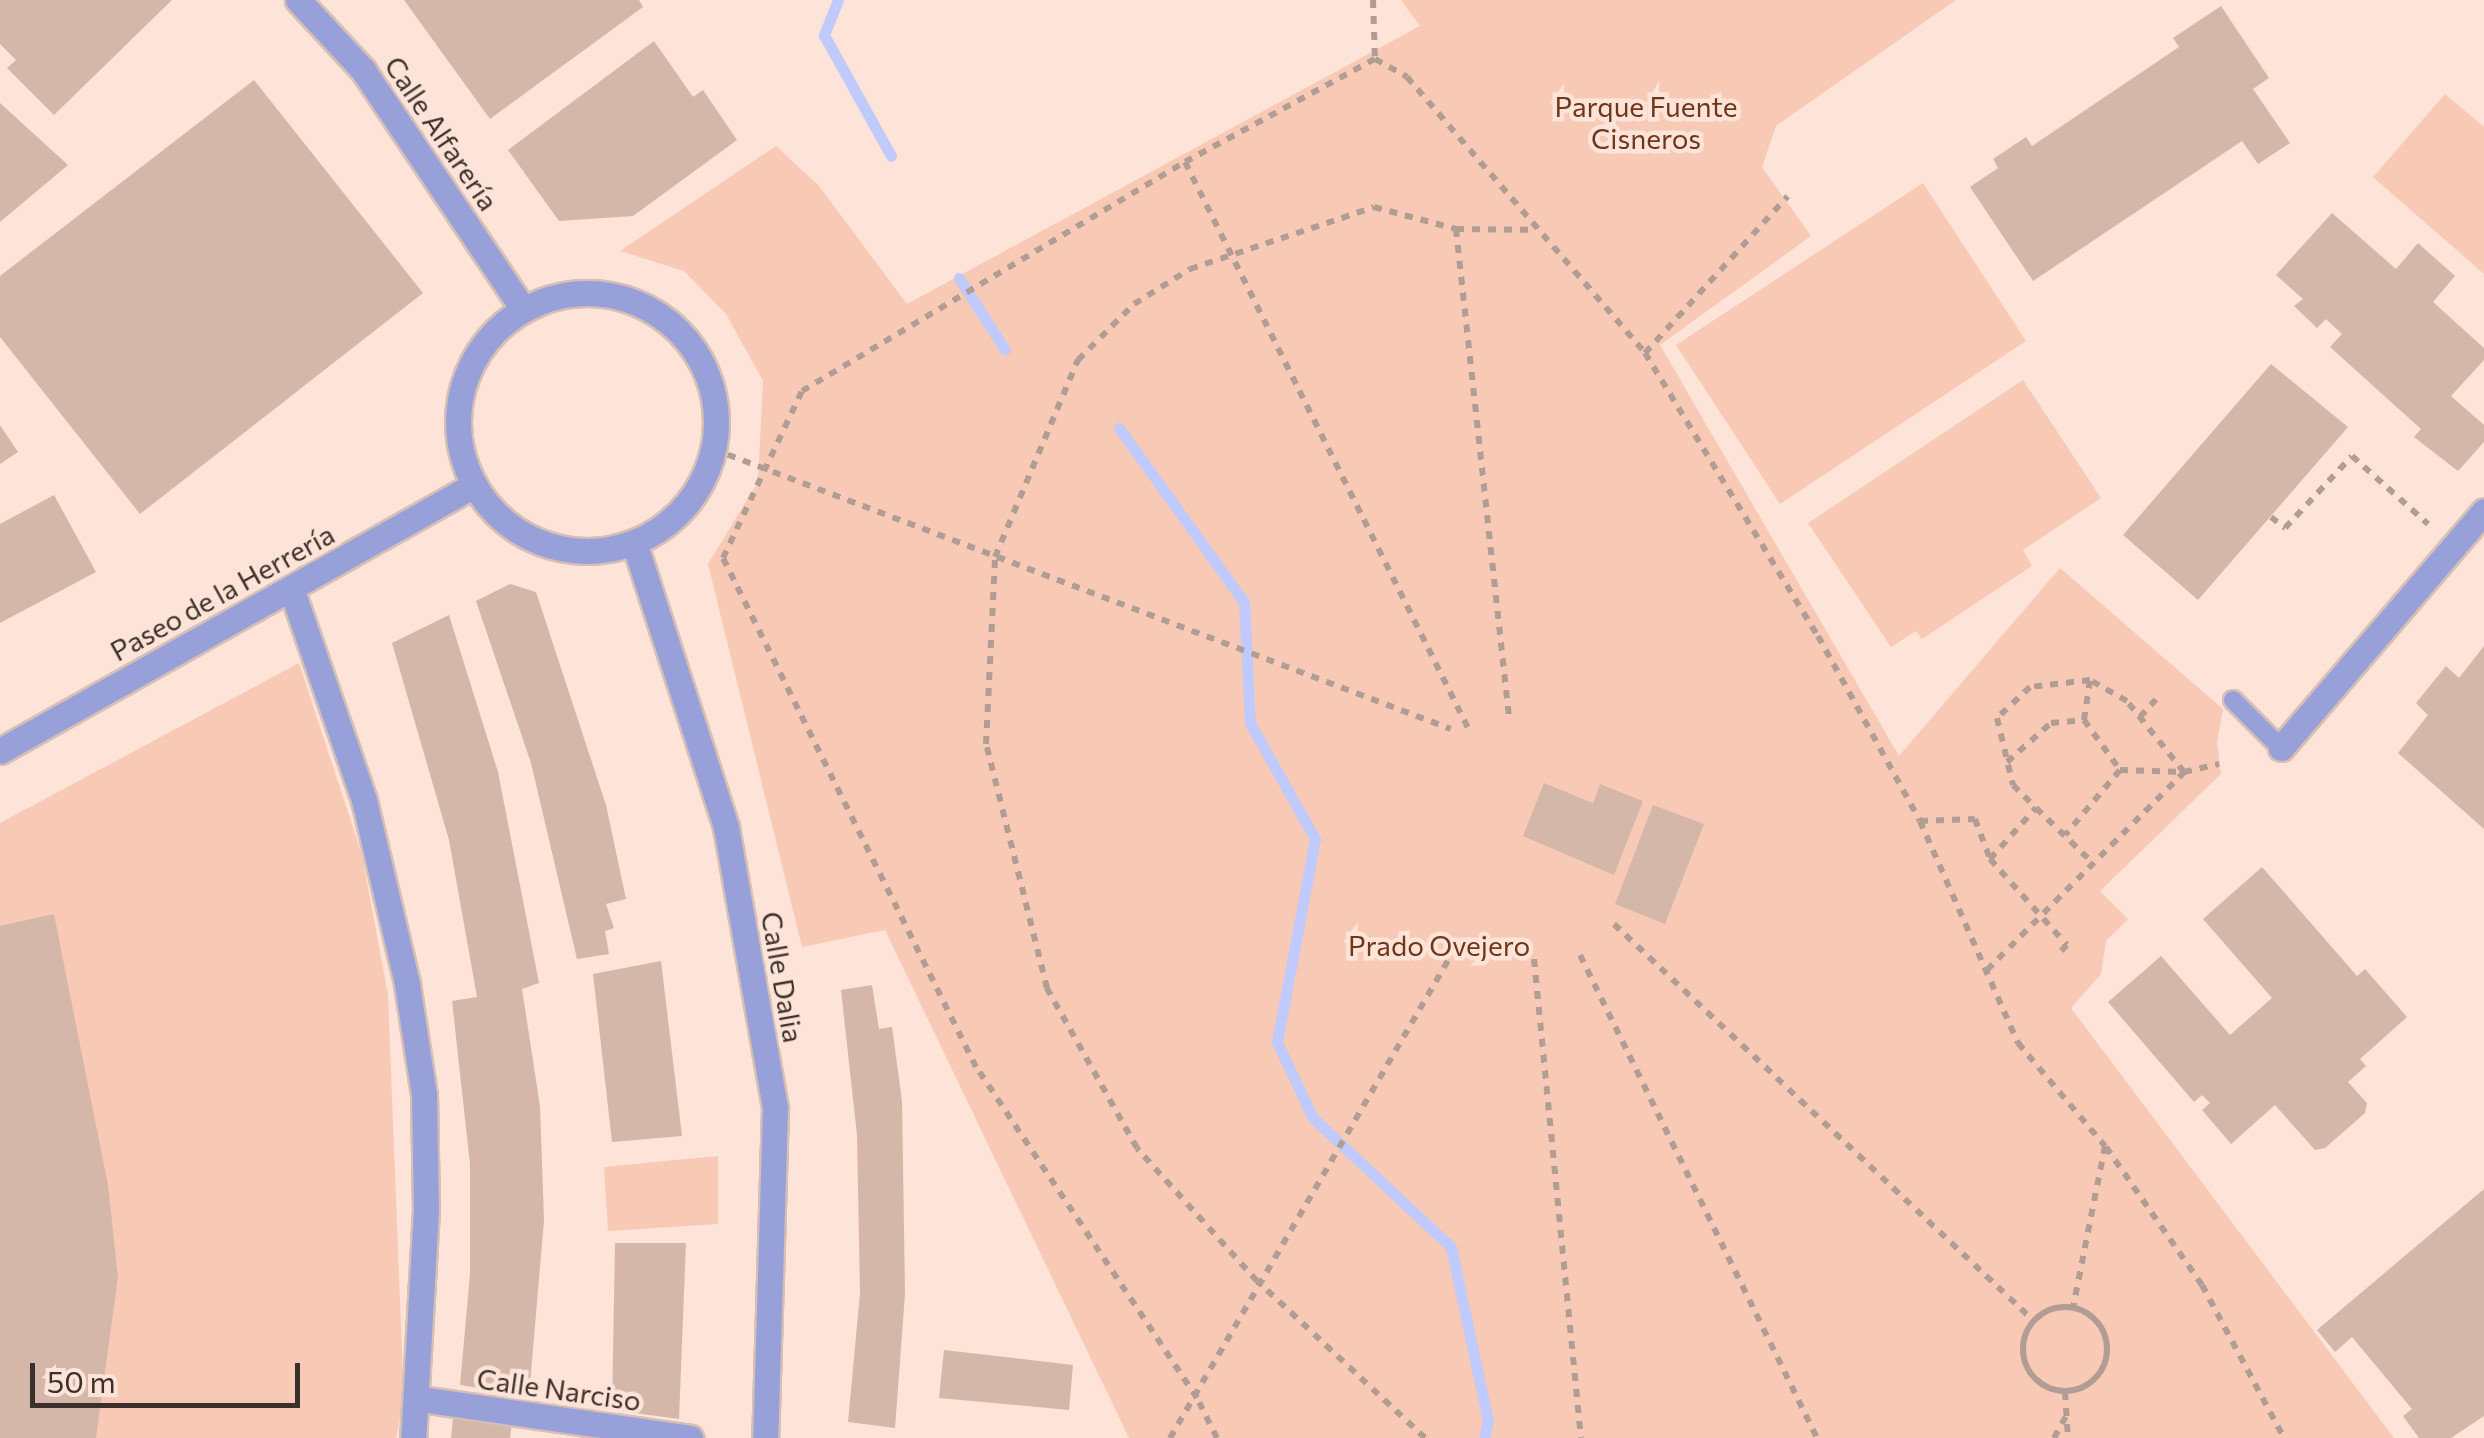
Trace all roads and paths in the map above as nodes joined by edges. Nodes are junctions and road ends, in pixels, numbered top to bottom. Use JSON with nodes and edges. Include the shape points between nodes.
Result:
{"nodes":[{"id":1,"x":298,"y":0,"type":"edge"},
{"id":2,"x":1373,"y":0,"type":"edge"},
{"id":3,"x":1375,"y":59,"type":"junction"},
{"id":4,"x":1185,"y":162,"type":"junction"},
{"id":5,"x":1788,"y":196,"type":"dead end"},
{"id":6,"x":1456,"y":229,"type":"junction"},
{"id":7,"x":1536,"y":230,"type":"junction"},
{"id":8,"x":1232,"y":254,"type":"junction"},
{"id":9,"x":524,"y":309,"type":"junction"},
{"id":10,"x":1645,"y":353,"type":"junction"},
{"id":11,"x":713,"y":450,"type":"junction"},
{"id":12,"x":768,"y":470,"type":"junction"},
{"id":13,"x":474,"y":485,"type":"junction"},
{"id":14,"x":2484,"y":512,"type":"edge"},
{"id":15,"x":2270,"y":517,"type":"dead end"},
{"id":16,"x":2428,"y":524,"type":"dead end"},
{"id":17,"x":634,"y":542,"type":"junction"},
{"id":18,"x":995,"y":557,"type":"junction"},
{"id":19,"x":291,"y":588,"type":"junction"},
{"id":20,"x":2090,"y":680,"type":"junction"},
{"id":21,"x":2156,"y":699,"type":"dead end"},
{"id":22,"x":2233,"y":700,"type":"dead end"},
{"id":23,"x":1509,"y":715,"type":"dead end"},
{"id":24,"x":2140,"y":717,"type":"junction"},
{"id":25,"x":2084,"y":720,"type":"junction"},
{"id":26,"x":1468,"y":728,"type":"dead end"},
{"id":27,"x":1451,"y":729,"type":"dead end"},
{"id":28,"x":2281,"y":748,"type":"joint"},
{"id":29,"x":0,"y":751,"type":"edge"},
{"id":30,"x":2006,"y":762,"type":"junction"},
{"id":31,"x":2219,"y":764,"type":"dead end"},
{"id":32,"x":2120,"y":770,"type":"junction"},
{"id":33,"x":2184,"y":772,"type":"junction"},
{"id":34,"x":2036,"y":808,"type":"junction"},
{"id":35,"x":1920,"y":821,"type":"junction"},
{"id":36,"x":2064,"y":835,"type":"junction"},
{"id":37,"x":1990,"y":859,"type":"junction"},
{"id":38,"x":2093,"y":863,"type":"junction"},
{"id":39,"x":2038,"y":918,"type":"junction"},
{"id":40,"x":1614,"y":924,"type":"dead end"},
{"id":41,"x":1460,"y":940,"type":"dead end"},
{"id":42,"x":2060,"y":952,"type":"dead end"},
{"id":43,"x":1580,"y":955,"type":"dead end"},
{"id":44,"x":1534,"y":959,"type":"dead end"},
{"id":45,"x":1986,"y":970,"type":"junction"},
{"id":46,"x":2105,"y":1146,"type":"junction"},
{"id":47,"x":1257,"y":1282,"type":"junction"},
{"id":48,"x":2073,"y":1308,"type":"junction"},
{"id":49,"x":2034,"y":1321,"type":"junction"},
{"id":50,"x":2065,"y":1392,"type":"junction"},
{"id":51,"x":1197,"y":1398,"type":"junction"},
{"id":52,"x":420,"y":1399,"type":"junction"},
{"id":53,"x":2066,"y":1415,"type":"junction"},
{"id":54,"x":413,"y":1438,"type":"edge"},
{"id":55,"x":690,"y":1438,"type":"edge"},
{"id":56,"x":765,"y":1438,"type":"edge"},
{"id":57,"x":1170,"y":1438,"type":"edge"},
{"id":58,"x":1217,"y":1438,"type":"edge"},
{"id":59,"x":1425,"y":1438,"type":"edge"},
{"id":60,"x":1581,"y":1438,"type":"edge"},
{"id":61,"x":1817,"y":1438,"type":"edge"},
{"id":62,"x":2054,"y":1438,"type":"edge"},
{"id":63,"x":2068,"y":1438,"type":"edge"},
{"id":64,"x":2284,"y":1438,"type":"edge"}],
"edges":[{"from":1,"to":9,"type":"street","name":"Calle Alfarería","via":[[364,70]]},
{"from":2,"to":3,"type":"path"},
{"from":3,"to":4,"type":"path"},
{"from":3,"to":7,"type":"path","via":[[1407,77]]},
{"from":4,"to":8,"type":"path"},
{"from":4,"to":12,"type":"path","via":[[802,391]]},
{"from":5,"to":10,"type":"path"},
{"from":6,"to":7,"type":"path"},
{"from":6,"to":8,"type":"path","via":[[1374,207]]},
{"from":6,"to":23,"type":"path"},
{"from":7,"to":10,"type":"path"},
{"from":8,"to":18,"type":"path","via":[[1190,268],[1134,304],[1078,360]]},
{"from":8,"to":26,"type":"path"},
{"from":9,"to":11,"type":"street","via":[[595,292],[632,300],[664,317],[691,344],[709,376],[716,412]]},
{"from":9,"to":13,"type":"street","via":[[484,345],[458,407],[460,447]]},
{"from":10,"to":35,"type":"path","via":[[1818,636]]},
{"from":11,"to":12,"type":"path"},
{"from":11,"to":17,"type":"street","via":[[698,489],[670,521]]},
{"from":12,"to":18,"type":"path"},
{"from":12,"to":51,"type":"path","via":[[723,558],[976,1067]]},
{"from":13,"to":17,"type":"street","via":[[504,520],[543,544],[573,550]]},
{"from":13,"to":19,"type":"street","name":"Paseo de la Herrería"},
{"from":14,"to":28,"type":"street"},
{"from":15,"to":16,"type":"path","via":[[2285,528],[2352,456]]},
{"from":17,"to":56,"type":"street","name":"Calle Dalia","via":[[726,827],[775,1108]]},
{"from":18,"to":27,"type":"path"},
{"from":18,"to":47,"type":"path","via":[[986,744],[1047,988],[1137,1148]]},
{"from":19,"to":29,"type":"street","name":"Paseo de la Herrería"},
{"from":19,"to":52,"type":"street","via":[[364,800],[410,1002],[424,1095]]},
{"from":20,"to":24,"type":"path","via":[[2127,701]]},
{"from":20,"to":25,"type":"path"},
{"from":20,"to":30,"type":"path","via":[[2030,686],[1997,718]]},
{"from":21,"to":24,"type":"path"},
{"from":22,"to":28,"type":"lane"},
{"from":24,"to":33,"type":"path"},
{"from":25,"to":30,"type":"path","via":[[2051,722]]},
{"from":25,"to":32,"type":"path"},
{"from":30,"to":34,"type":"path","via":[[2013,786]]},
{"from":31,"to":33,"type":"path"},
{"from":32,"to":33,"type":"path"},
{"from":32,"to":36,"type":"path"},
{"from":33,"to":38,"type":"path"},
{"from":34,"to":36,"type":"path"},
{"from":34,"to":37,"type":"path"},
{"from":35,"to":37,"type":"path","via":[[1974,819]]},
{"from":35,"to":45,"type":"path"},
{"from":36,"to":38,"type":"path"},
{"from":37,"to":39,"type":"path"},
{"from":38,"to":39,"type":"path"},
{"from":39,"to":42,"type":"path","via":[[2067,946]]},
{"from":39,"to":45,"type":"path"},
{"from":40,"to":49,"type":"path"},
{"from":41,"to":47,"type":"path"},
{"from":43,"to":61,"type":"path"},
{"from":44,"to":60,"type":"path"},
{"from":45,"to":46,"type":"path","via":[[2018,1043]]},
{"from":46,"to":48,"type":"path"},
{"from":46,"to":64,"type":"path","via":[[2202,1286]]},
{"from":47,"to":51,"type":"path"},
{"from":47,"to":59,"type":"path"},
{"from":48,"to":49,"type":"path","via":[[2048,1310]]},
{"from":48,"to":50,"type":"path","via":[[2100,1324],[2106,1359],[2100,1374]]},
{"from":49,"to":50,"type":"path","via":[[2024,1340],[2025,1362],[2035,1379]]},
{"from":50,"to":53,"type":"path"},
{"from":51,"to":57,"type":"path"},
{"from":51,"to":58,"type":"path"},
{"from":52,"to":54,"type":"street"},
{"from":52,"to":55,"type":"street","name":"Calle Narciso"},
{"from":53,"to":62,"type":"path"},
{"from":53,"to":63,"type":"path"}]}
